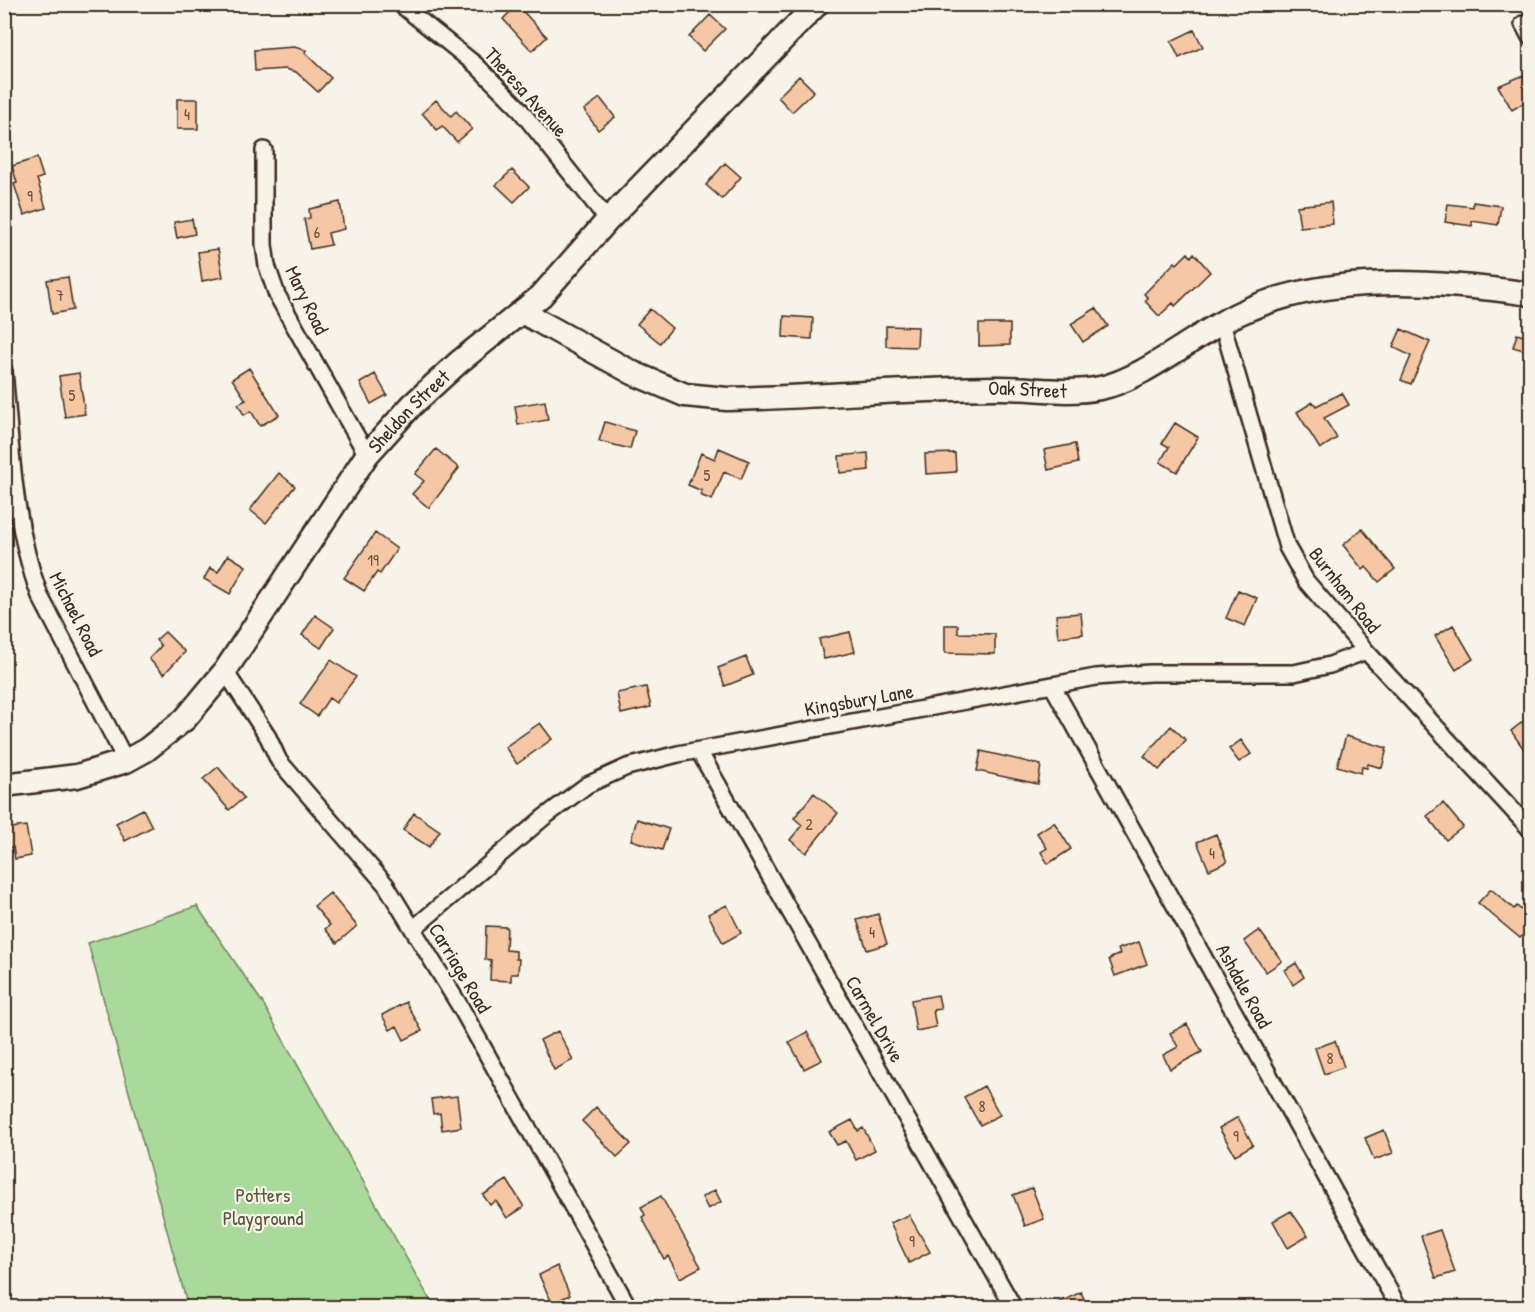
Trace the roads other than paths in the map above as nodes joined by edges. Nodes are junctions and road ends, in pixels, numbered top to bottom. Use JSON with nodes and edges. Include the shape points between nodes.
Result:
{"nodes":[{"id":1,"x":400,"y":4,"type":"edge"},
{"id":2,"x":817,"y":4,"type":"edge"},
{"id":3,"x":264,"y":150,"type":"dead end"},
{"id":4,"x":608,"y":220,"type":"junction"},
{"id":5,"x":1530,"y":294,"type":"edge"},
{"id":6,"x":522,"y":312,"type":"junction"},
{"id":7,"x":1222,"y":323,"type":"junction"},
{"id":8,"x":4,"y":371,"type":"edge"},
{"id":9,"x":367,"y":455,"type":"junction"},
{"id":10,"x":1366,"y":651,"type":"junction"},
{"id":11,"x":225,"y":671,"type":"junction"},
{"id":12,"x":1052,"y":685,"type":"junction"},
{"id":13,"x":699,"y":751,"type":"junction"},
{"id":14,"x":126,"y":761,"type":"junction"},
{"id":15,"x":4,"y":785,"type":"edge"},
{"id":16,"x":1530,"y":829,"type":"edge"},
{"id":17,"x":413,"y":929,"type":"junction"},
{"id":18,"x":630,"y":1308,"type":"edge"},
{"id":19,"x":1014,"y":1308,"type":"edge"},
{"id":20,"x":1400,"y":1308,"type":"edge"}],
"edges":[{"from":1,"to":4,"type":"street","name":"Theresa Avenue","via":[[476,66],[517,106]]},
{"from":2,"to":4,"type":"street","name":"Sheldon Street"},
{"from":3,"to":9,"type":"street","name":"Mary Road","via":[[267,266],[277,295]]},
{"from":4,"to":6,"type":"street","name":"Sheldon Street"},
{"from":5,"to":7,"type":"street","name":"Oak Street","via":[[1418,282],[1358,286],[1294,293]]},
{"from":6,"to":7,"type":"street","name":"Oak Street","via":[[633,373],[685,395],[727,399],[996,388],[1101,388],[1126,378]]},
{"from":6,"to":9,"type":"street","name":"Sheldon Street","via":[[451,369]]},
{"from":7,"to":10,"type":"street","name":"Burnham Road","via":[[1287,547],[1306,581]]},
{"from":8,"to":14,"type":"street","name":"Michael Road","via":[[21,537],[31,572]]},
{"from":9,"to":11,"type":"street","name":"Sheldon Street"},
{"from":10,"to":12,"type":"street","name":"Kingsbury Lane","via":[[1294,673],[1150,673]]},
{"from":10,"to":16,"type":"street","name":"Burnham Road"},
{"from":11,"to":14,"type":"street","name":"Sheldon Street","via":[[185,719]]},
{"from":11,"to":17,"type":"street","name":"Carriage Road","via":[[279,761],[386,885]]},
{"from":12,"to":13,"type":"street","name":"Kingsbury Lane"},
{"from":12,"to":20,"type":"street","name":"Ashdale Road"},
{"from":13,"to":17,"type":"street","name":"Kingsbury Lane","via":[[627,767],[587,785]]},
{"from":13,"to":19,"type":"street","name":"Carmel Drive"},
{"from":14,"to":15,"type":"street","name":"Sheldon Street","via":[[77,776]]},
{"from":17,"to":18,"type":"street","name":"Carriage Road"}]}
